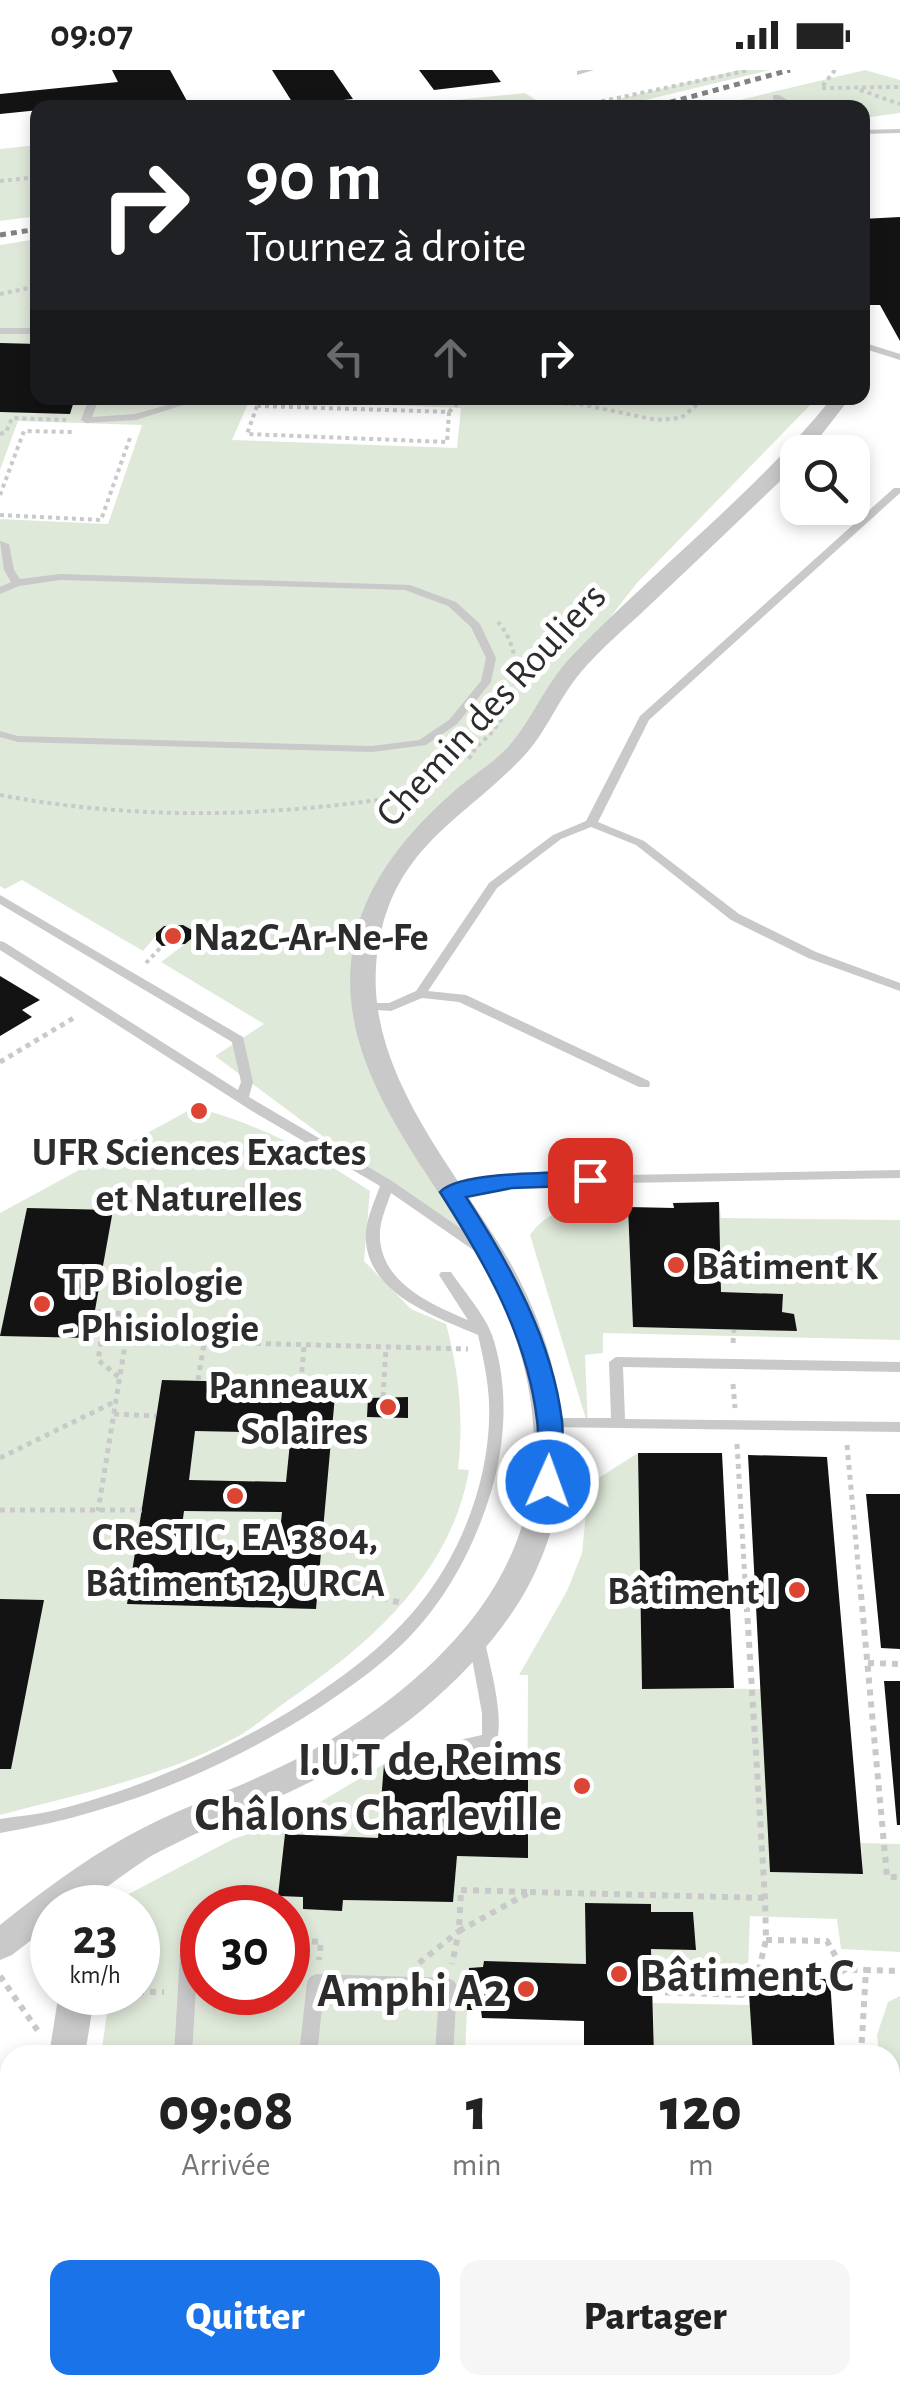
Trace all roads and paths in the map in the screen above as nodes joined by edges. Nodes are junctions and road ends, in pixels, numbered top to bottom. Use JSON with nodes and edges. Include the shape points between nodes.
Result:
{"nodes":[{"id":1,"x":750,"y":70,"type":"edge"},
{"id":2,"x":835,"y":70,"type":"edge"},
{"id":3,"x":842,"y":87,"type":"junction"},
{"id":4,"x":900,"y":87,"type":"edge"},
{"id":5,"x":776,"y":97,"type":"dead end"},
{"id":6,"x":608,"y":100,"type":"edge"},
{"id":7,"x":782,"y":100,"type":"edge"},
{"id":8,"x":900,"y":104,"type":"edge"},
{"id":9,"x":900,"y":130,"type":"edge"},
{"id":10,"x":870,"y":132,"type":"edge"},
{"id":11,"x":30,"y":178,"type":"edge"},
{"id":12,"x":0,"y":180,"type":"edge"},
{"id":13,"x":30,"y":288,"type":"edge"},
{"id":14,"x":0,"y":294,"type":"edge"},
{"id":15,"x":0,"y":330,"type":"edge"},
{"id":16,"x":30,"y":331,"type":"edge"},
{"id":17,"x":870,"y":348,"type":"edge"},
{"id":18,"x":900,"y":357,"type":"edge"},
{"id":19,"x":91,"y":405,"type":"edge"},
{"id":20,"x":176,"y":405,"type":"edge"},
{"id":21,"x":266,"y":405,"type":"edge"},
{"id":22,"x":337,"y":405,"type":"edge"},
{"id":23,"x":457,"y":405,"type":"edge"},
{"id":24,"x":585,"y":405,"type":"edge"},
{"id":25,"x":697,"y":405,"type":"edge"},
{"id":26,"x":836,"y":405,"type":"edge"},
{"id":27,"x":449,"y":412,"type":"junction"},
{"id":28,"x":86,"y":420,"type":"junction"},
{"id":29,"x":80,"y":432,"type":"dead end"},
{"id":30,"x":114,"y":433,"type":"dead end"},
{"id":31,"x":0,"y":434,"type":"edge"},
{"id":32,"x":812,"y":435,"type":"edge"},
{"id":33,"x":780,"y":470,"type":"edge"},
{"id":34,"x":897,"y":490,"type":"dead end"},
{"id":35,"x":0,"y":496,"type":"edge"},
{"id":36,"x":0,"y":515,"type":"edge"},
{"id":37,"x":0,"y":544,"type":"edge"},
{"id":38,"x":18,"y":582,"type":"junction"},
{"id":39,"x":0,"y":590,"type":"edge"},
{"id":40,"x":496,"y":620,"type":"dead end"},
{"id":41,"x":0,"y":734,"type":"edge"},
{"id":42,"x":464,"y":772,"type":"dead end"},
{"id":43,"x":430,"y":792,"type":"dead end"},
{"id":44,"x":0,"y":794,"type":"edge"},
{"id":45,"x":591,"y":823,"type":"junction"},
{"id":46,"x":0,"y":899,"type":"edge"},
{"id":47,"x":0,"y":944,"type":"edge"},
{"id":48,"x":900,"y":987,"type":"edge"},
{"id":49,"x":420,"y":994,"type":"junction"},
{"id":50,"x":96,"y":1004,"type":"junction"},
{"id":51,"x":366,"y":1006,"type":"junction"},
{"id":52,"x":0,"y":1062,"type":"edge"},
{"id":53,"x":644,"y":1084,"type":"dead end"},
{"id":54,"x":242,"y":1097,"type":"junction"},
{"id":55,"x":900,"y":1174,"type":"edge"},
{"id":56,"x":387,"y":1184,"type":"junction"},
{"id":57,"x":451,"y":1192,"type":"junction"},
{"id":58,"x":493,"y":1257,"type":"junction"},
{"id":59,"x":446,"y":1276,"type":"dead end"},
{"id":60,"x":96,"y":1312,"type":"dead end"},
{"id":61,"x":106,"y":1312,"type":"junction"},
{"id":62,"x":484,"y":1332,"type":"junction"},
{"id":63,"x":126,"y":1340,"type":"junction"},
{"id":64,"x":204,"y":1343,"type":"junction"},
{"id":65,"x":304,"y":1347,"type":"junction"},
{"id":66,"x":386,"y":1348,"type":"junction"},
{"id":67,"x":490,"y":1349,"type":"junction"},
{"id":68,"x":900,"y":1367,"type":"edge"},
{"id":69,"x":121,"y":1380,"type":"junction"},
{"id":70,"x":198,"y":1380,"type":"dead end"},
{"id":71,"x":301,"y":1382,"type":"dead end"},
{"id":72,"x":384,"y":1397,"type":"dead end"},
{"id":73,"x":116,"y":1401,"type":"junction"},
{"id":74,"x":114,"y":1414,"type":"junction"},
{"id":75,"x":156,"y":1416,"type":"dead end"},
{"id":76,"x":618,"y":1422,"type":"junction"},
{"id":77,"x":550,"y":1423,"type":"junction"},
{"id":78,"x":736,"y":1425,"type":"junction"},
{"id":79,"x":845,"y":1426,"type":"junction"},
{"id":80,"x":900,"y":1428,"type":"edge"},
{"id":81,"x":0,"y":1458,"type":"edge"},
{"id":82,"x":0,"y":1510,"type":"edge"},
{"id":83,"x":142,"y":1510,"type":"dead end"},
{"id":84,"x":98,"y":1511,"type":"junction"},
{"id":85,"x":320,"y":1580,"type":"dead end"},
{"id":86,"x":424,"y":1609,"type":"junction"},
{"id":87,"x":476,"y":1636,"type":"junction"},
{"id":88,"x":867,"y":1662,"type":"junction"},
{"id":89,"x":900,"y":1664,"type":"edge"},
{"id":90,"x":462,"y":1746,"type":"dead end"},
{"id":91,"x":0,"y":1826,"type":"edge"},
{"id":92,"x":900,"y":1877,"type":"edge"},
{"id":93,"x":86,"y":1885,"type":"edge"},
{"id":94,"x":530,"y":1892,"type":"junction"},
{"id":95,"x":765,"y":1898,"type":"junction"},
{"id":96,"x":30,"y":1925,"type":"edge"},
{"id":97,"x":459,"y":1931,"type":"junction"},
{"id":98,"x":766,"y":1940,"type":"junction"},
{"id":99,"x":310,"y":1941,"type":"edge"},
{"id":100,"x":0,"y":1945,"type":"edge"},
{"id":101,"x":759,"y":1970,"type":"junction"},
{"id":102,"x":866,"y":1970,"type":"junction"},
{"id":103,"x":900,"y":1971,"type":"edge"},
{"id":104,"x":846,"y":1973,"type":"junction"},
{"id":105,"x":0,"y":1976,"type":"edge"},
{"id":106,"x":316,"y":1982,"type":"junction"},
{"id":107,"x":391,"y":1985,"type":"junction"},
{"id":108,"x":448,"y":1986,"type":"junction"},
{"id":109,"x":652,"y":1992,"type":"dead end"},
{"id":110,"x":73,"y":2015,"type":"edge"},
{"id":111,"x":185,"y":2015,"type":"edge"},
{"id":112,"x":66,"y":2045,"type":"edge"},
{"id":113,"x":68,"y":2045,"type":"edge"},
{"id":114,"x":183,"y":2045,"type":"edge"},
{"id":115,"x":309,"y":2045,"type":"edge"},
{"id":116,"x":445,"y":2045,"type":"edge"},
{"id":117,"x":861,"y":2045,"type":"edge"}],
"edges":[{"from":1,"to":6,"type":"path"},
{"from":2,"to":3,"type":"path","via":[[821,88]]},
{"from":3,"to":4,"type":"path"},
{"from":3,"to":8,"type":"path"},
{"from":5,"to":7,"type":"lane"},
{"from":9,"to":10,"type":"lane"},
{"from":11,"to":12,"type":"path"},
{"from":13,"to":14,"type":"path"},
{"from":15,"to":16,"type":"lane"},
{"from":17,"to":18,"type":"lane"},
{"from":19,"to":28,"type":"lane"},
{"from":20,"to":28,"type":"lane","via":[[136,417]]},
{"from":21,"to":27,"type":"path","via":[[258,406],[247,434],[448,442]]},
{"from":22,"to":27,"type":"path"},
{"from":23,"to":27,"type":"path"},
{"from":24,"to":25,"type":"path","via":[[656,420],[682,418]]},
{"from":26,"to":32,"type":"street","name":"Chemin des Rouliers"},
{"from":28,"to":31,"type":"path","via":[[12,418]]},
{"from":29,"to":35,"type":"path","via":[[24,431]]},
{"from":30,"to":36,"type":"path","via":[[132,434],[100,520]]},
{"from":33,"to":51,"type":"street","name":"Chemin des Rouliers","via":[[577,663],[505,764],[421,833],[373,916],[365,952]]},
{"from":34,"to":45,"type":"lane","via":[[644,718]]},
{"from":37,"to":38,"type":"lane"},
{"from":38,"to":39,"type":"lane"},
{"from":38,"to":41,"type":"lane","via":[[60,577],[406,588],[452,604],[476,626],[490,658],[486,682],[452,722],[422,743],[372,749]]},
{"from":40,"to":42,"type":"path","via":[[507,630],[519,664],[496,729],[473,747]]},
{"from":43,"to":44,"type":"path","via":[[241,816],[58,808]]},
{"from":45,"to":48,"type":"lane","via":[[640,843],[735,917],[812,956]]},
{"from":45,"to":49,"type":"lane","via":[[557,837],[493,886]]},
{"from":46,"to":54,"type":"lane","via":[[238,1040],[247,1082]]},
{"from":47,"to":50,"type":"lane"},
{"from":49,"to":51,"type":"lane","via":[[390,1006]]},
{"from":49,"to":53,"type":"lane","via":[[462,998]]},
{"from":50,"to":52,"type":"path"},
{"from":50,"to":54,"type":"lane"},
{"from":51,"to":57,"type":"street","name":"Chemin des Rouliers","via":[[379,1068],[398,1111]]},
{"from":54,"to":56,"type":"lane"},
{"from":55,"to":57,"type":"lane","via":[[512,1181]]},
{"from":56,"to":58,"type":"lane"},
{"from":56,"to":62,"type":"lane","via":[[373,1236],[389,1281],[410,1299]]},
{"from":57,"to":58,"type":"street","name":"Chemin des Rouliers"},
{"from":58,"to":77,"type":"street","name":"Chemin des Rouliers","via":[[537,1356]]},
{"from":59,"to":62,"type":"lane"},
{"from":60,"to":61,"type":"path"},
{"from":61,"to":63,"type":"path","via":[[130,1314]]},
{"from":61,"to":69,"type":"path","via":[[98,1360]]},
{"from":62,"to":67,"type":"lane"},
{"from":63,"to":64,"type":"path"},
{"from":63,"to":69,"type":"path"},
{"from":64,"to":65,"type":"path"},
{"from":64,"to":70,"type":"path"},
{"from":65,"to":66,"type":"path"},
{"from":65,"to":71,"type":"path"},
{"from":66,"to":67,"type":"path"},
{"from":66,"to":72,"type":"path"},
{"from":67,"to":86,"type":"lane","via":[[496,1406],[491,1478]]},
{"from":68,"to":76,"type":"lane","via":[[616,1362]]},
{"from":69,"to":73,"type":"path"},
{"from":73,"to":74,"type":"path"},
{"from":73,"to":81,"type":"path"},
{"from":74,"to":75,"type":"path"},
{"from":74,"to":84,"type":"path"},
{"from":76,"to":77,"type":"lane"},
{"from":76,"to":78,"type":"lane"},
{"from":77,"to":87,"type":"street","name":"Chemin des Rouliers","via":[[548,1482],[535,1534],[521,1573]]},
{"from":78,"to":79,"type":"lane"},
{"from":78,"to":95,"type":"path"},
{"from":79,"to":80,"type":"lane"},
{"from":79,"to":88,"type":"path"},
{"from":82,"to":84,"type":"path"},
{"from":83,"to":84,"type":"path"},
{"from":85,"to":86,"type":"path"},
{"from":86,"to":91,"type":"lane","via":[[323,1699],[218,1757],[114,1800]]},
{"from":87,"to":90,"type":"lane","via":[[490,1740]]},
{"from":87,"to":93,"type":"street","name":"Chemin des Rouliers","via":[[425,1684],[323,1760],[177,1826]]},
{"from":88,"to":89,"type":"path"},
{"from":88,"to":92,"type":"path","via":[[887,1877]]},
{"from":94,"to":95,"type":"path"},
{"from":94,"to":97,"type":"path"},
{"from":94,"to":97,"type":"path","via":[[461,1890]]},
{"from":95,"to":98,"type":"path"},
{"from":96,"to":100,"type":"street","name":"Chemin des Rouliers"},
{"from":97,"to":107,"type":"path"},
{"from":97,"to":108,"type":"path"},
{"from":98,"to":101,"type":"path"},
{"from":98,"to":104,"type":"path","via":[[827,1941]]},
{"from":99,"to":106,"type":"path","via":[[322,1942]]},
{"from":101,"to":104,"type":"path"},
{"from":101,"to":109,"type":"path","via":[[748,1974],[742,1994]]},
{"from":102,"to":103,"type":"path"},
{"from":102,"to":104,"type":"path"},
{"from":102,"to":117,"type":"path"},
{"from":105,"to":112,"type":"path","via":[[31,2025]]},
{"from":106,"to":107,"type":"lane"},
{"from":106,"to":115,"type":"lane"},
{"from":107,"to":108,"type":"lane"},
{"from":108,"to":116,"type":"lane"},
{"from":110,"to":113,"type":"street"},
{"from":111,"to":114,"type":"lane"}]}
